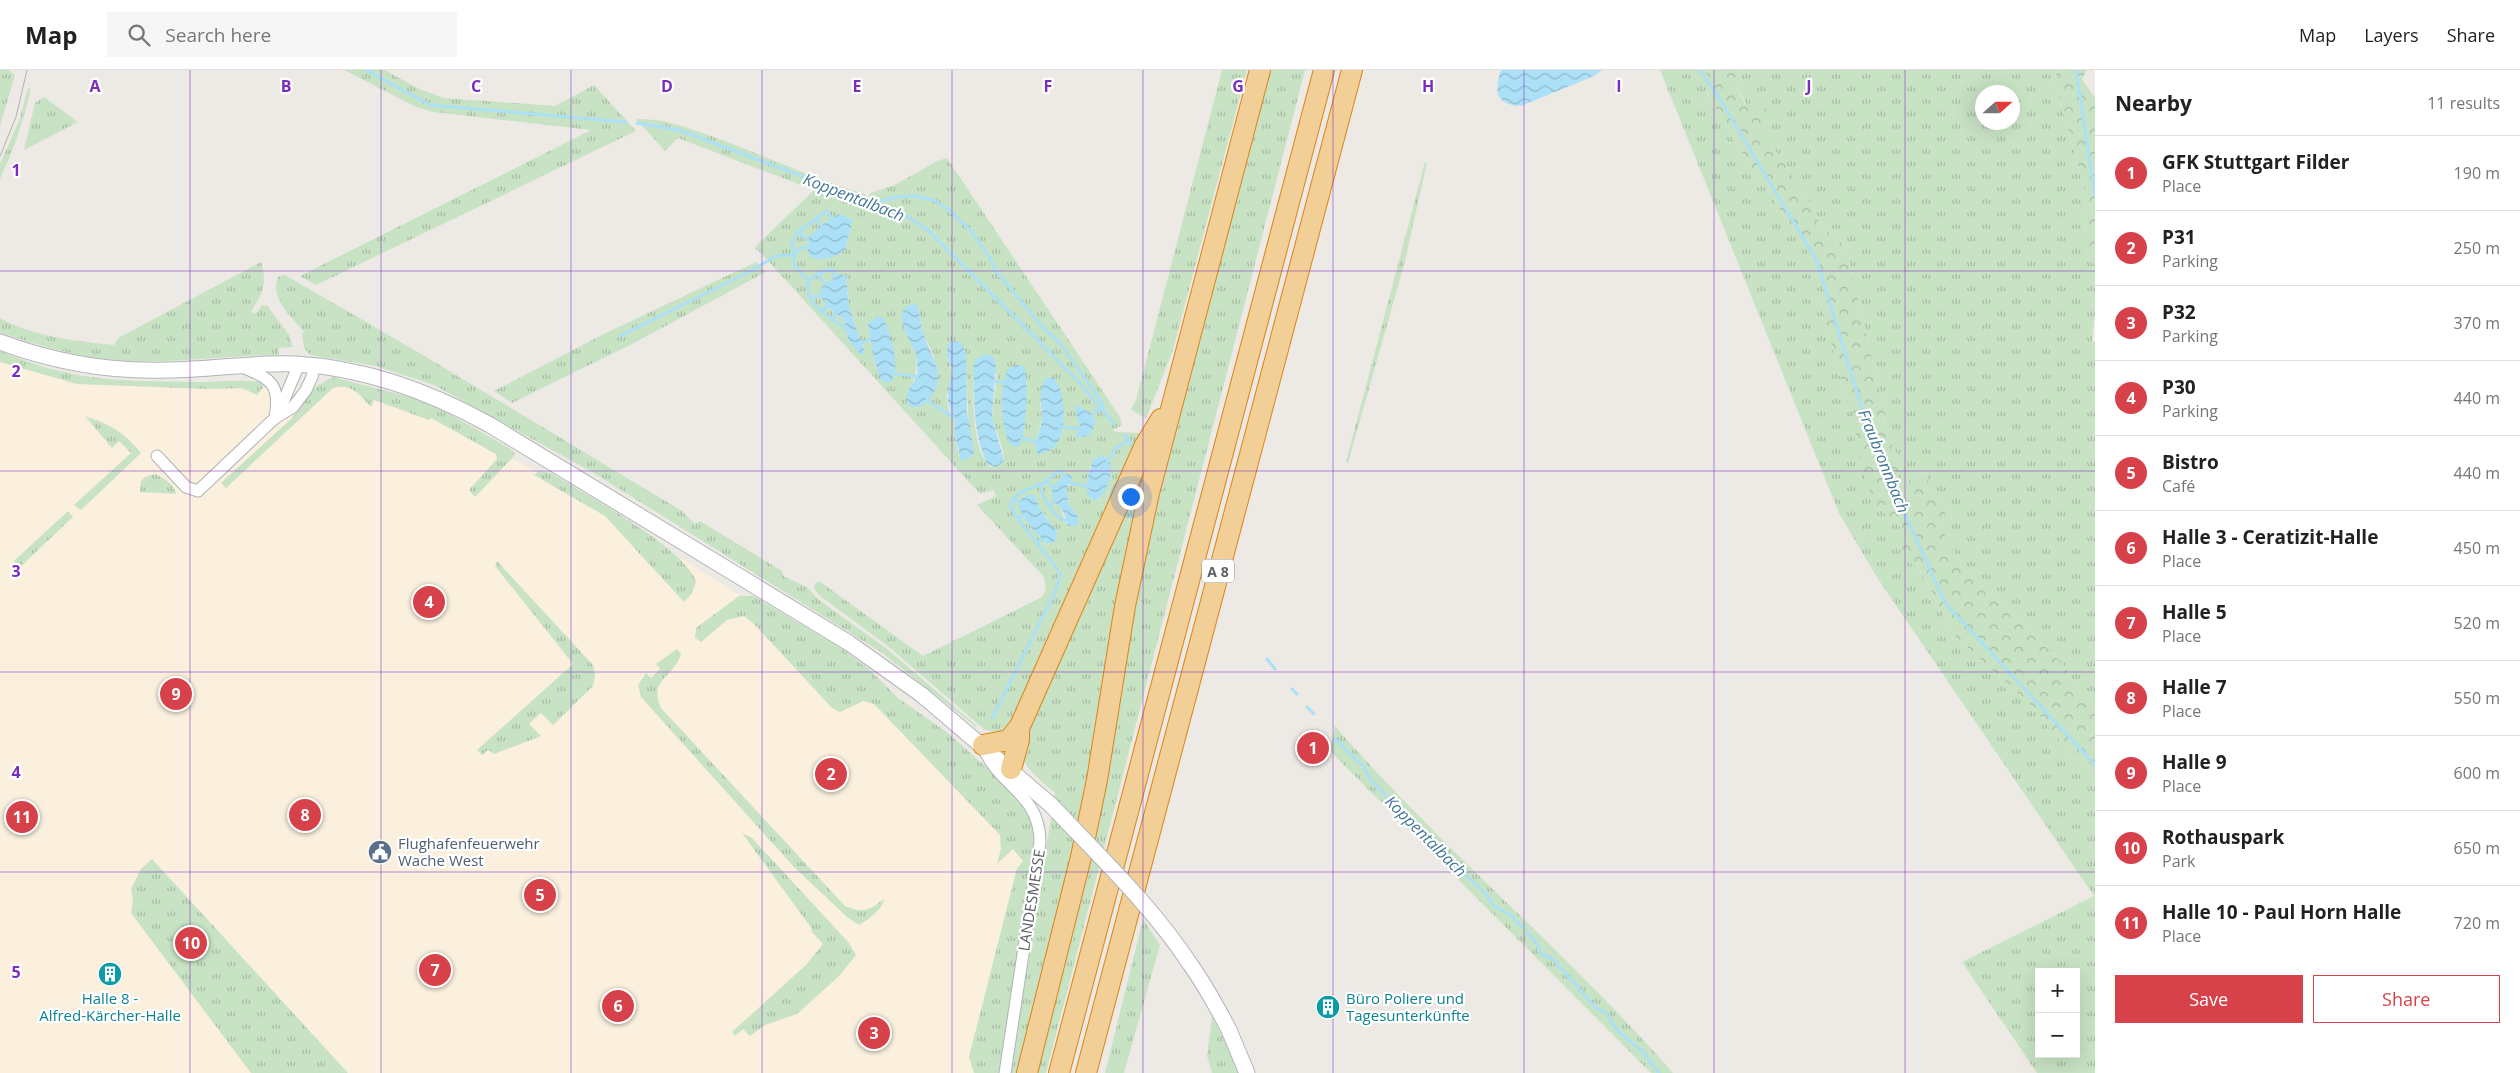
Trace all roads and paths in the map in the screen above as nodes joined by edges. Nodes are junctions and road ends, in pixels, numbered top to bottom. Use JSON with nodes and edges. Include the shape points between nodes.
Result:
{"nodes":[{"id":1,"x":1260,"y":70,"type":"edge"},
{"id":2,"x":1324,"y":70,"type":"edge"},
{"id":3,"x":1352,"y":70,"type":"edge"},
{"id":4,"x":0,"y":342,"type":"edge"},
{"id":5,"x":307,"y":365,"type":"junction"},
{"id":6,"x":242,"y":367,"type":"junction"},
{"id":7,"x":1173,"y":398,"type":"junction"},
{"id":8,"x":276,"y":418,"type":"junction"},
{"id":9,"x":157,"y":456,"type":"dead end"},
{"id":10,"x":1020,"y":726,"type":"junction"},
{"id":11,"x":983,"y":745,"type":"junction"},
{"id":12,"x":1010,"y":769,"type":"junction"},
{"id":13,"x":1005,"y":1073,"type":"edge"},
{"id":14,"x":1027,"y":1073,"type":"edge"},
{"id":15,"x":1060,"y":1073,"type":"edge"},
{"id":16,"x":1086,"y":1073,"type":"edge"},
{"id":17,"x":1247,"y":1073,"type":"edge"}],
"edges":[{"from":1,"to":7,"type":"highway"},
{"from":2,"to":15,"type":"highway","number":"A 8"},
{"from":3,"to":16,"type":"highway","number":"A 8"},
{"from":4,"to":6,"type":"main road","via":[[36,355],[84,365],[168,370]]},
{"from":5,"to":6,"type":"main road"},
{"from":5,"to":8,"type":"street"},
{"from":5,"to":8,"type":"street","via":[[312,377],[306,390],[292,407]]},
{"from":5,"to":11,"type":"main road","via":[[406,386],[466,411],[849,643],[922,695]]},
{"from":6,"to":8,"type":"street","via":[[264,376],[274,385],[278,399]]},
{"from":7,"to":10,"type":"highway","via":[[1144,447]]},
{"from":7,"to":14,"type":"highway","via":[[1132,569],[1081,857]]},
{"from":8,"to":9,"type":"street","via":[[198,491],[186,487]]},
{"from":10,"to":11,"type":"highway","via":[[1009,740]]},
{"from":10,"to":12,"type":"highway"},
{"from":11,"to":12,"type":"main road"},
{"from":11,"to":13,"type":"street","name":"LANDESMESSE","via":[[990,764],[1028,801],[1040,828]]},
{"from":12,"to":17,"type":"main road","bridge":true,"via":[[1051,805],[1168,934],[1210,994]]}]}
